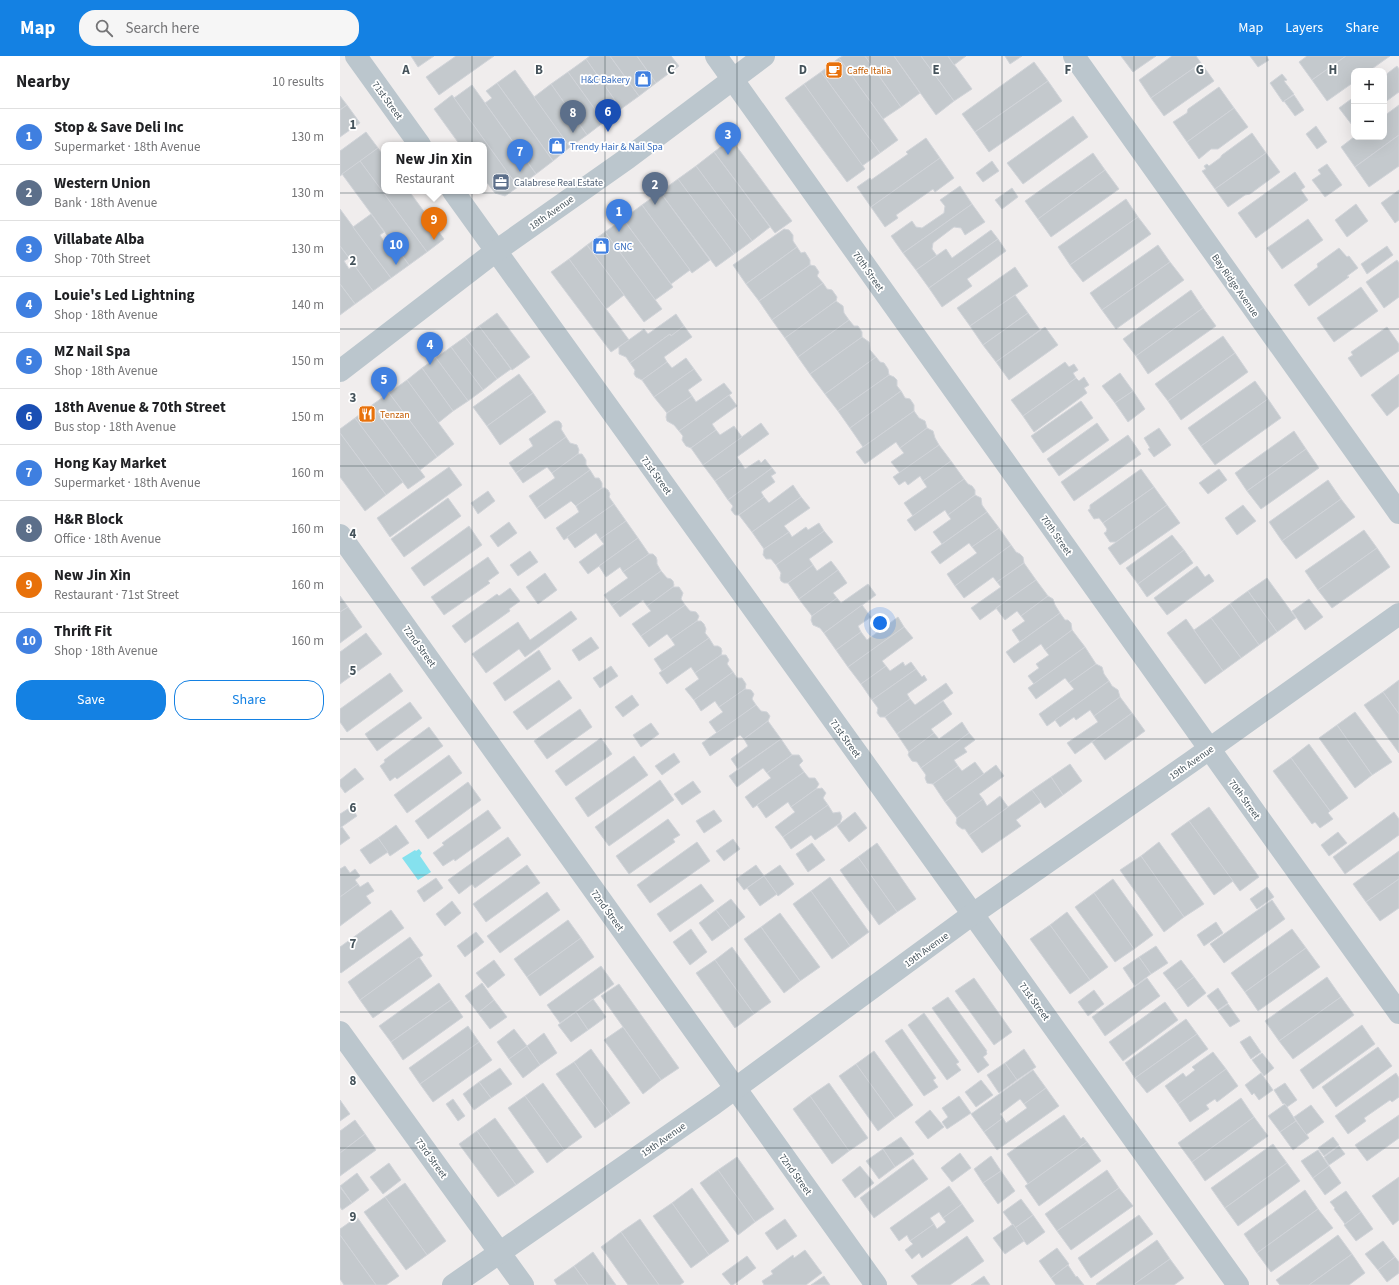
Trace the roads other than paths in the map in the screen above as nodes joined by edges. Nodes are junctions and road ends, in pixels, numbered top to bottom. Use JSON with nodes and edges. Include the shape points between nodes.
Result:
{"nodes":[{"id":1,"x":356,"y":56,"type":"edge"},
{"id":2,"x":716,"y":56,"type":"edge"},
{"id":3,"x":764,"y":56,"type":"edge"},
{"id":4,"x":1074,"y":56,"type":"edge"},
{"id":5,"x":733,"y":79,"type":"junction"},
{"id":6,"x":418,"y":142,"type":"edge"},
{"id":7,"x":455,"y":194,"type":"edge"},
{"id":8,"x":496,"y":251,"type":"junction"},
{"id":9,"x":340,"y":371,"type":"edge"},
{"id":10,"x":1399,"y":513,"type":"edge"},
{"id":11,"x":340,"y":535,"type":"edge"},
{"id":12,"x":1399,"y":614,"type":"edge"},
{"id":13,"x":1210,"y":749,"type":"junction"},
{"id":14,"x":973,"y":914,"type":"junction"},
{"id":15,"x":1399,"y":1013,"type":"edge"},
{"id":16,"x":340,"y":1032,"type":"edge"},
{"id":17,"x":735,"y":1088,"type":"junction"},
{"id":18,"x":499,"y":1252,"type":"junction"},
{"id":19,"x":454,"y":1285,"type":"edge"},
{"id":20,"x":523,"y":1285,"type":"edge"},
{"id":21,"x":876,"y":1285,"type":"edge"},
{"id":22,"x":1238,"y":1285,"type":"edge"}],
"edges":[{"from":1,"to":6,"type":"street","name":"71st Street"},
{"from":2,"to":5,"type":"street","name":"70th Street"},
{"from":3,"to":5,"type":"street","name":"18th Avenue"},
{"from":4,"to":10,"type":"street","name":"Bay Ridge Avenue"},
{"from":5,"to":8,"type":"street","name":"18th Avenue","via":[[628,158]]},
{"from":5,"to":13,"type":"street","name":"70th Street"},
{"from":7,"to":8,"type":"street","name":"71st Street"},
{"from":8,"to":9,"type":"street","name":"18th Avenue"},
{"from":8,"to":14,"type":"street","name":"71st Street"},
{"from":11,"to":17,"type":"street","name":"72nd Street"},
{"from":12,"to":13,"type":"street","name":"19th Avenue"},
{"from":13,"to":14,"type":"street","name":"19th Avenue"},
{"from":13,"to":15,"type":"street","name":"70th Street"},
{"from":14,"to":17,"type":"street","name":"19th Avenue"},
{"from":14,"to":22,"type":"street","name":"71st Street"},
{"from":16,"to":18,"type":"street","name":"73rd Street"},
{"from":17,"to":18,"type":"street","name":"19th Avenue"},
{"from":17,"to":21,"type":"street","name":"72nd Street"},
{"from":18,"to":19,"type":"street","name":"19th Avenue"},
{"from":18,"to":20,"type":"street","name":"73rd Street"}]}
